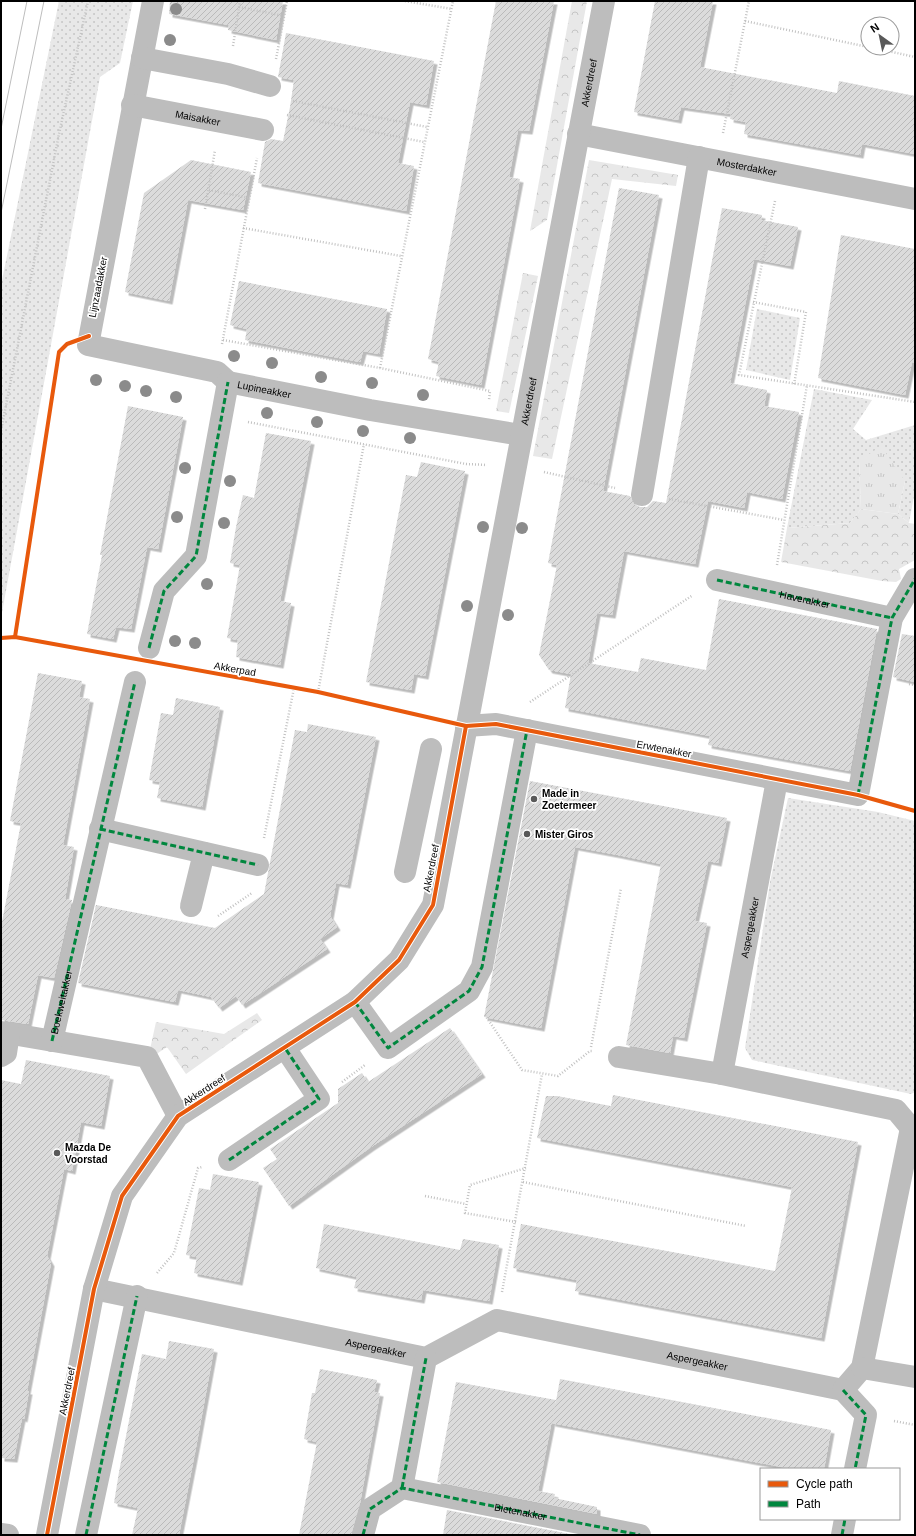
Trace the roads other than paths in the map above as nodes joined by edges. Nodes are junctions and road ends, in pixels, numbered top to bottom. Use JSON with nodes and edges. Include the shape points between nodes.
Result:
{"nodes":[{"id":1,"x":153,"y":1,"type":"edge"},
{"id":2,"x":604,"y":1,"type":"edge"},
{"id":3,"x":142,"y":58,"type":"junction"},
{"id":4,"x":270,"y":86,"type":"road end"},
{"id":5,"x":135,"y":95,"type":"junction"},
{"id":6,"x":263,"y":130,"type":"road end"},
{"id":7,"x":578,"y":134,"type":"junction"},
{"id":8,"x":708,"y":159,"type":"junction"},
{"id":9,"x":915,"y":199,"type":"edge"},
{"id":10,"x":223,"y":377,"type":"junction"},
{"id":11,"x":521,"y":435,"type":"junction"},
{"id":12,"x":642,"y":495,"type":"dead end"},
{"id":13,"x":915,"y":579,"type":"edge"},
{"id":14,"x":717,"y":580,"type":"road end"},
{"id":15,"x":892,"y":618,"type":"junction"},
{"id":16,"x":149,"y":648,"type":"dead end"},
{"id":17,"x":135,"y":682,"type":"dead end"},
{"id":18,"x":466,"y":726,"type":"junction"},
{"id":19,"x":527,"y":730,"type":"junction"},
{"id":20,"x":431,"y":749,"type":"dead end"},
{"id":21,"x":777,"y":780,"type":"junction"},
{"id":22,"x":421,"y":797,"type":"junction"},
{"id":23,"x":452,"y":802,"type":"junction"},
{"id":24,"x":100,"y":829,"type":"junction"},
{"id":25,"x":204,"y":853,"type":"junction"},
{"id":26,"x":258,"y":865,"type":"road end"},
{"id":27,"x":405,"y":872,"type":"dead end"},
{"id":28,"x":191,"y":906,"type":"road end"},
{"id":29,"x":355,"y":1002,"type":"junction"},
{"id":30,"x":5,"y":1032,"type":"edge"},
{"id":31,"x":52,"y":1040,"type":"junction"},
{"id":32,"x":285,"y":1048,"type":"junction"},
{"id":33,"x":1,"y":1056,"type":"edge"},
{"id":34,"x":618,"y":1057,"type":"road end"},
{"id":35,"x":722,"y":1074,"type":"junction"},
{"id":36,"x":178,"y":1116,"type":"junction"},
{"id":37,"x":229,"y":1160,"type":"road end"},
{"id":38,"x":94,"y":1289,"type":"junction"},
{"id":39,"x":137,"y":1296,"type":"junction"},
{"id":40,"x":426,"y":1358,"type":"junction"},
{"id":41,"x":862,"y":1368,"type":"junction"},
{"id":42,"x":915,"y":1377,"type":"edge"},
{"id":43,"x":843,"y":1390,"type":"junction"},
{"id":44,"x":855,"y":1468,"type":"edge"},
{"id":45,"x":402,"y":1488,"type":"junction"},
{"id":46,"x":845,"y":1520,"type":"edge"},
{"id":47,"x":1,"y":1534,"type":"edge"},
{"id":48,"x":8,"y":1535,"type":"edge"},
{"id":49,"x":47,"y":1535,"type":"edge"},
{"id":50,"x":86,"y":1535,"type":"edge"},
{"id":51,"x":363,"y":1535,"type":"edge"},
{"id":52,"x":640,"y":1535,"type":"edge"},
{"id":53,"x":842,"y":1535,"type":"edge"}],
"edges":[{"from":1,"to":3,"type":"street"},
{"from":2,"to":7,"type":"street","name":"Akkerdreef"},
{"from":3,"to":4,"type":"street","via":[[228,74]]},
{"from":3,"to":5,"type":"street"},
{"from":5,"to":6,"type":"street","name":"Maisakker","via":[[220,122]]},
{"from":5,"to":10,"type":"street","name":"Lijnzaadakker","via":[[88,345]]},
{"from":7,"to":8,"type":"street","name":"Mosterdakker"},
{"from":7,"to":11,"type":"street","name":"Akkerdreef"},
{"from":8,"to":9,"type":"street","name":"Mosterdakker"},
{"from":8,"to":12,"type":"street"},
{"from":10,"to":11,"type":"street","name":"Lupineakker","via":[[370,410]]},
{"from":10,"to":16,"type":"street","name":"Lupineakker","via":[[222,417],[196,556],[164,591]]},
{"from":11,"to":18,"type":"street","name":"Akkerdreef"},
{"from":13,"to":15,"type":"street","name":"Erwtenakker"},
{"from":14,"to":15,"type":"street","name":"Haverakker"},
{"from":15,"to":21,"type":"street","name":"Erwtenakker","via":[[858,795]]},
{"from":17,"to":24,"type":"street","name":"Boekweitakker"},
{"from":18,"to":19,"type":"street","name":"Erwtenakker","via":[[496,724]]},
{"from":18,"to":23,"type":"street","name":"Akkerdreef"},
{"from":19,"to":21,"type":"street","name":"Erwtenakker"},
{"from":19,"to":29,"type":"street","via":[[482,967],[469,991],[388,1048]]},
{"from":20,"to":22,"type":"street"},
{"from":21,"to":35,"type":"street","name":"Aspergeakker"},
{"from":22,"to":23,"type":"street"},
{"from":22,"to":27,"type":"street"},
{"from":23,"to":29,"type":"street","name":"Akkerdreef","via":[[432,905],[399,960]]},
{"from":24,"to":25,"type":"street"},
{"from":24,"to":31,"type":"street","name":"Boekweitakker"},
{"from":25,"to":26,"type":"street"},
{"from":25,"to":28,"type":"street"},
{"from":29,"to":32,"type":"street","name":"Akkerdreef"},
{"from":30,"to":31,"type":"street"},
{"from":30,"to":33,"type":"street","via":[[6,1053]]},
{"from":31,"to":36,"type":"street","name":"Boekweitakker","via":[[147,1057]]},
{"from":32,"to":36,"type":"street","name":"Akkerdreef"},
{"from":32,"to":37,"type":"street","via":[[319,1099]]},
{"from":34,"to":35,"type":"street"},
{"from":35,"to":41,"type":"street","via":[[896,1110],[911,1128]]},
{"from":36,"to":38,"type":"street","name":"Akkerdreef","via":[[122,1196]]},
{"from":38,"to":39,"type":"street","name":"Aspergeakker"},
{"from":38,"to":49,"type":"street","name":"Akkerdreef"},
{"from":39,"to":40,"type":"street","name":"Aspergeakker"},
{"from":39,"to":50,"type":"street"},
{"from":40,"to":43,"type":"street","name":"Aspergeakker","via":[[497,1320]]},
{"from":40,"to":45,"type":"street"},
{"from":41,"to":42,"type":"street"},
{"from":41,"to":43,"type":"street"},
{"from":43,"to":44,"type":"street","via":[[866,1415]]},
{"from":45,"to":51,"type":"street","via":[[370,1508]]},
{"from":45,"to":52,"type":"street","name":"Bietenakker"},
{"from":46,"to":53,"type":"street"},
{"from":47,"to":48,"type":"street"}]}
